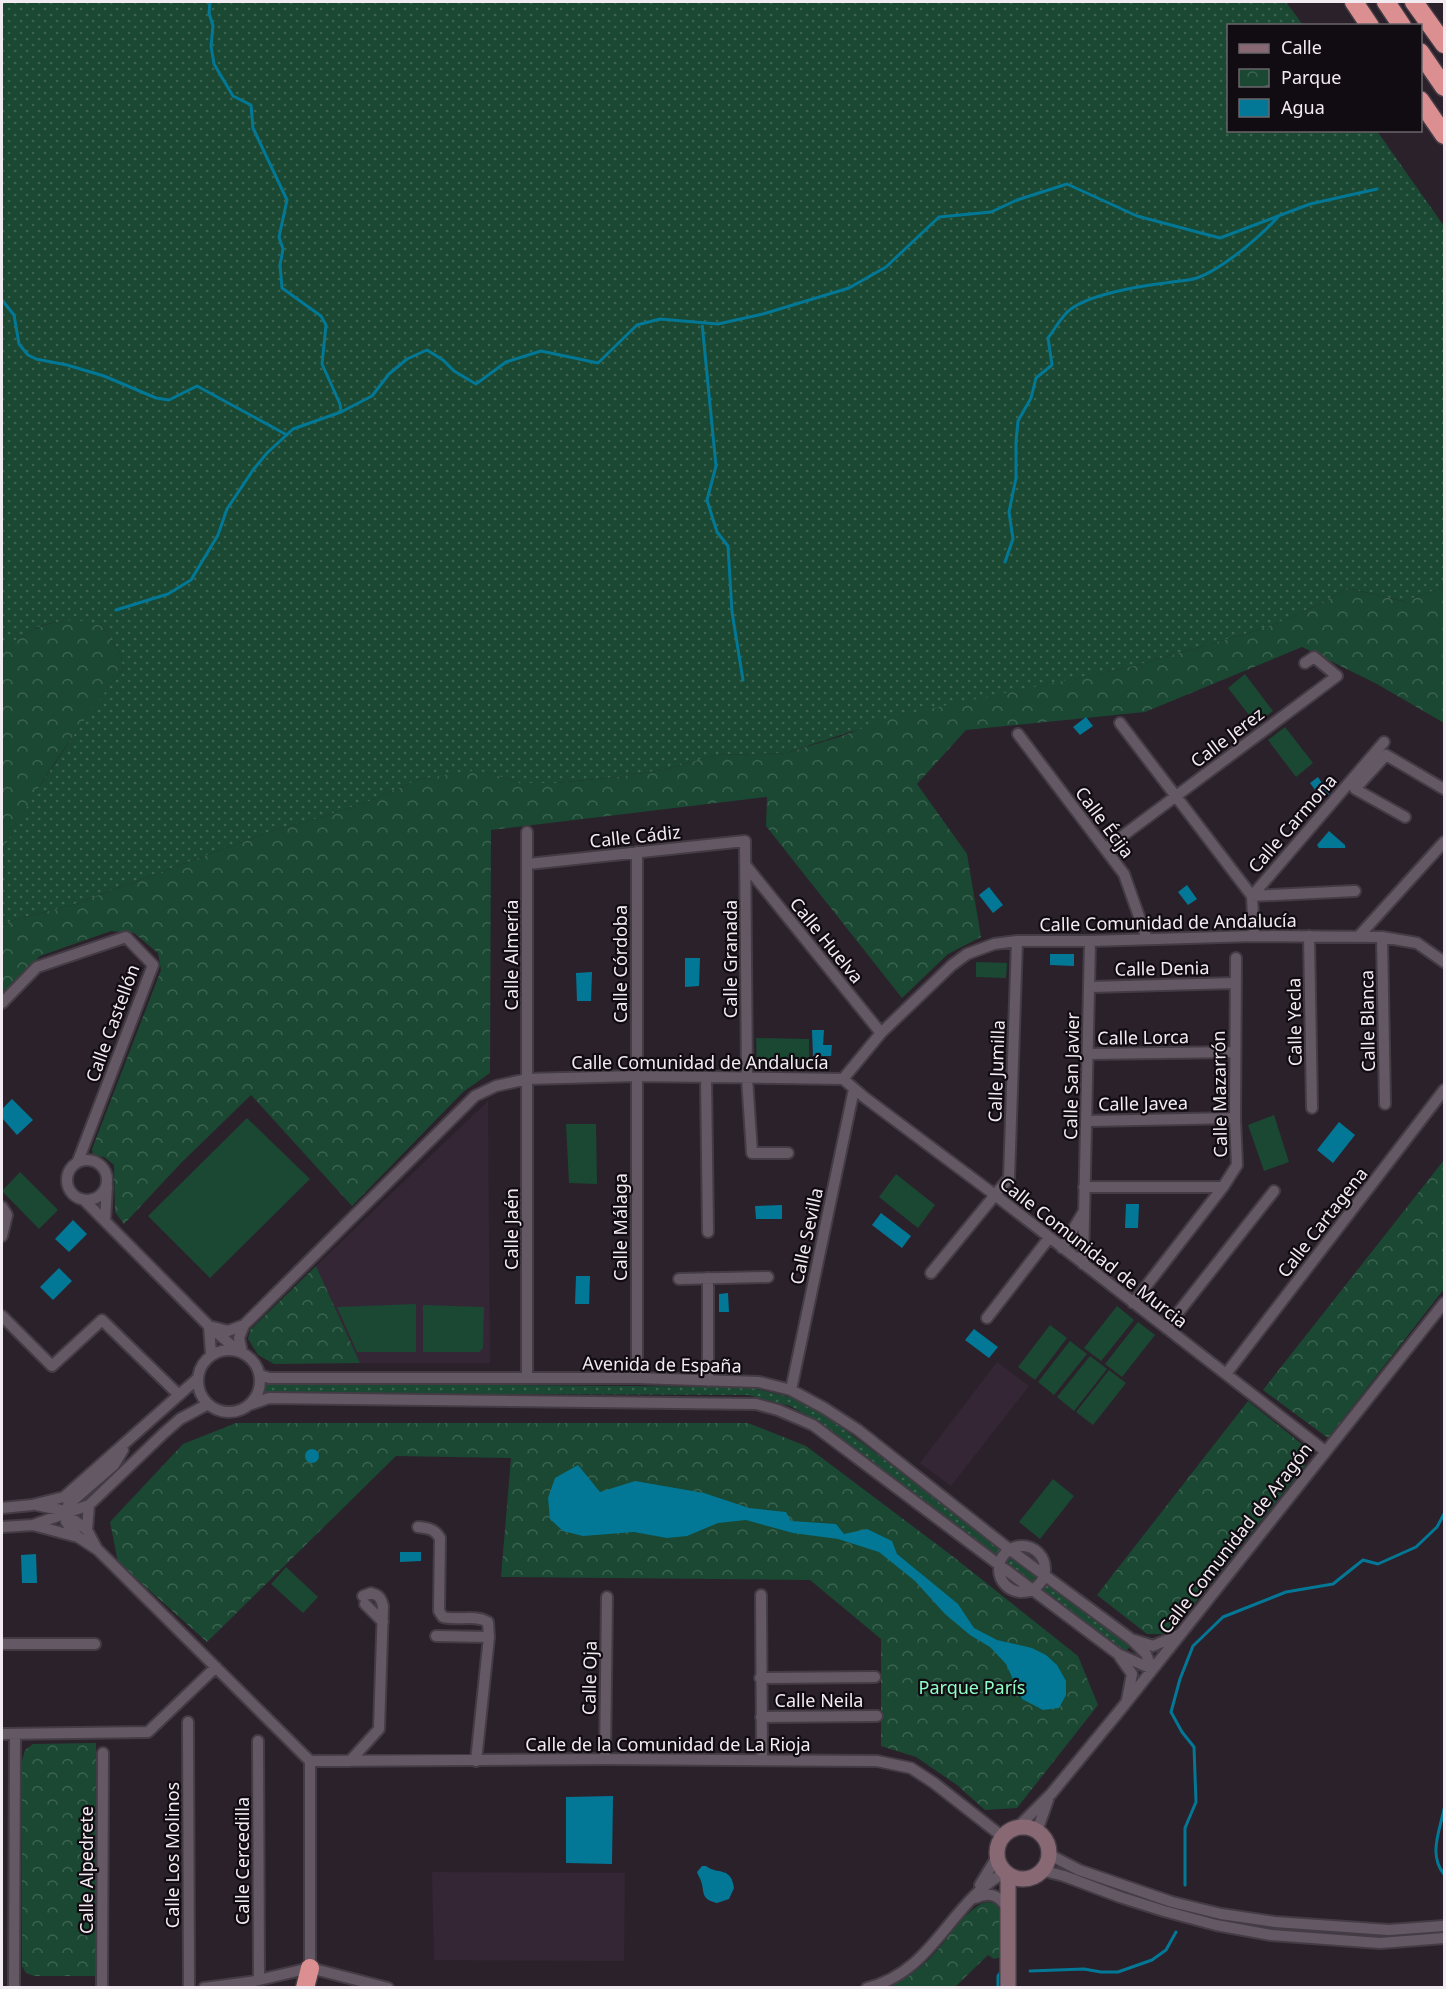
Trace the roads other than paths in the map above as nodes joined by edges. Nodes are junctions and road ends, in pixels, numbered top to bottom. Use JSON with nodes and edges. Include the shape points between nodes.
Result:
{"nodes":[{"id":1,"x":1353,"y":2,"type":"edge"},
{"id":2,"x":1386,"y":2,"type":"edge"},
{"id":3,"x":1414,"y":2,"type":"edge"},
{"id":4,"x":1368,"y":22,"type":"edge"},
{"id":5,"x":1401,"y":24,"type":"edge"},
{"id":6,"x":1444,"y":44,"type":"edge"},
{"id":7,"x":1422,"y":55,"type":"edge"},
{"id":8,"x":1444,"y":87,"type":"edge"},
{"id":9,"x":1422,"y":103,"type":"edge"},
{"id":10,"x":1444,"y":135,"type":"edge"},
{"id":11,"x":1305,"y":663,"type":"dead end"},
{"id":12,"x":1120,"y":723,"type":"dead end"},
{"id":13,"x":1018,"y":735,"type":"dead end"},
{"id":14,"x":1383,"y":742,"type":"dead end"},
{"id":15,"x":1444,"y":789,"type":"edge"},
{"id":16,"x":1177,"y":795,"type":"junction"},
{"id":17,"x":1405,"y":817,"type":"dead end"},
{"id":18,"x":526,"y":832,"type":"dead end"},
{"id":19,"x":745,"y":841,"type":"joint"},
{"id":20,"x":1444,"y":842,"type":"edge"},
{"id":21,"x":1105,"y":849,"type":"junction"},
{"id":22,"x":637,"y":852,"type":"junction"},
{"id":23,"x":528,"y":864,"type":"junction"},
{"id":24,"x":747,"y":867,"type":"junction"},
{"id":25,"x":1355,"y":891,"type":"dead end"},
{"id":26,"x":1252,"y":896,"type":"junction"},
{"id":27,"x":1254,"y":936,"type":"junction"},
{"id":28,"x":1309,"y":936,"type":"junction"},
{"id":29,"x":1358,"y":937,"type":"junction"},
{"id":30,"x":1382,"y":937,"type":"junction"},
{"id":31,"x":1147,"y":939,"type":"junction"},
{"id":32,"x":1017,"y":942,"type":"junction"},
{"id":33,"x":1090,"y":942,"type":"junction"},
{"id":34,"x":1236,"y":958,"type":"dead end"},
{"id":35,"x":1444,"y":962,"type":"edge"},
{"id":36,"x":1235,"y":983,"type":"junction"},
{"id":37,"x":1090,"y":987,"type":"junction"},
{"id":38,"x":2,"y":1002,"type":"edge"},
{"id":39,"x":881,"y":1033,"type":"junction"},
{"id":40,"x":1235,"y":1052,"type":"junction"},
{"id":41,"x":1088,"y":1054,"type":"junction"},
{"id":42,"x":636,"y":1076,"type":"junction"},
{"id":43,"x":706,"y":1077,"type":"junction"},
{"id":44,"x":747,"y":1078,"type":"junction"},
{"id":45,"x":527,"y":1079,"type":"junction"},
{"id":46,"x":843,"y":1079,"type":"junction"},
{"id":47,"x":854,"y":1089,"type":"junction"},
{"id":48,"x":1444,"y":1090,"type":"edge"},
{"id":49,"x":1385,"y":1104,"type":"dead end"},
{"id":50,"x":1312,"y":1108,"type":"dead end"},
{"id":51,"x":1235,"y":1118,"type":"junction"},
{"id":52,"x":1088,"y":1121,"type":"junction"},
{"id":53,"x":788,"y":1153,"type":"dead end"},
{"id":54,"x":78,"y":1161,"type":"junction"},
{"id":55,"x":107,"y":1185,"type":"junction"},
{"id":56,"x":1223,"y":1186,"type":"junction"},
{"id":57,"x":1084,"y":1187,"type":"junction"},
{"id":58,"x":1274,"y":1191,"type":"dead end"},
{"id":59,"x":995,"y":1196,"type":"junction"},
{"id":60,"x":84,"y":1200,"type":"junction"},
{"id":61,"x":4,"y":1211,"type":"edge"},
{"id":62,"x":1084,"y":1211,"type":"junction"},
{"id":63,"x":105,"y":1221,"type":"junction"},
{"id":64,"x":708,"y":1232,"type":"dead end"},
{"id":65,"x":2,"y":1236,"type":"edge"},
{"id":66,"x":1049,"y":1238,"type":"junction"},
{"id":67,"x":1062,"y":1248,"type":"junction"},
{"id":68,"x":1083,"y":1264,"type":"junction"},
{"id":69,"x":931,"y":1273,"type":"dead end"},
{"id":70,"x":768,"y":1277,"type":"dead end"},
{"id":71,"x":708,"y":1278,"type":"junction"},
{"id":72,"x":678,"y":1279,"type":"dead end"},
{"id":73,"x":1133,"y":1303,"type":"junction"},
{"id":74,"x":1444,"y":1303,"type":"edge"},
{"id":75,"x":2,"y":1316,"type":"edge"},
{"id":76,"x":987,"y":1318,"type":"dead end"},
{"id":77,"x":244,"y":1325,"type":"junction"},
{"id":78,"x":209,"y":1326,"type":"junction"},
{"id":79,"x":1166,"y":1328,"type":"junction"},
{"id":80,"x":240,"y":1351,"type":"junction"},
{"id":81,"x":211,"y":1354,"type":"junction"},
{"id":82,"x":1226,"y":1374,"type":"junction"},
{"id":83,"x":260,"y":1375,"type":"junction"},
{"id":84,"x":527,"y":1378,"type":"junction"},
{"id":85,"x":637,"y":1378,"type":"junction"},
{"id":86,"x":197,"y":1379,"type":"junction"},
{"id":87,"x":708,"y":1381,"type":"junction"},
{"id":88,"x":791,"y":1390,"type":"junction"},
{"id":89,"x":178,"y":1394,"type":"junction"},
{"id":90,"x":207,"y":1404,"type":"junction"},
{"id":91,"x":249,"y":1405,"type":"junction"},
{"id":92,"x":130,"y":1440,"type":"junction"},
{"id":93,"x":1325,"y":1451,"type":"junction"},
{"id":94,"x":32,"y":1505,"type":"junction"},
{"id":95,"x":89,"y":1505,"type":"junction"},
{"id":96,"x":2,"y":1508,"type":"edge"},
{"id":97,"x":67,"y":1514,"type":"junction"},
{"id":98,"x":33,"y":1525,"type":"junction"},
{"id":99,"x":2,"y":1527,"type":"edge"},
{"id":100,"x":418,"y":1527,"type":"dead end"},
{"id":101,"x":82,"y":1533,"type":"junction"},
{"id":102,"x":1010,"y":1549,"type":"junction"},
{"id":103,"x":999,"y":1564,"type":"junction"},
{"id":104,"x":1045,"y":1575,"type":"junction"},
{"id":105,"x":1034,"y":1590,"type":"junction"},
{"id":106,"x":762,"y":1595,"type":"dead end"},
{"id":107,"x":607,"y":1597,"type":"dead end"},
{"id":108,"x":364,"y":1600,"type":"dead end"},
{"id":109,"x":1181,"y":1634,"type":"junction"},
{"id":110,"x":436,"y":1636,"type":"dead end"},
{"id":111,"x":489,"y":1636,"type":"junction"},
{"id":112,"x":1131,"y":1639,"type":"junction"},
{"id":113,"x":2,"y":1644,"type":"edge"},
{"id":114,"x":95,"y":1644,"type":"dead end"},
{"id":115,"x":1118,"y":1654,"type":"junction"},
{"id":116,"x":216,"y":1667,"type":"junction"},
{"id":117,"x":1152,"y":1669,"type":"junction"},
{"id":118,"x":875,"y":1677,"type":"dead end"},
{"id":119,"x":760,"y":1678,"type":"junction"},
{"id":120,"x":1126,"y":1702,"type":"junction"},
{"id":121,"x":877,"y":1716,"type":"dead end"},
{"id":122,"x":761,"y":1717,"type":"junction"},
{"id":123,"x":188,"y":1722,"type":"dead end"},
{"id":124,"x":2,"y":1734,"type":"edge"},
{"id":125,"x":15,"y":1734,"type":"junction"},
{"id":126,"x":258,"y":1741,"type":"dead end"},
{"id":127,"x":104,"y":1753,"type":"dead end"},
{"id":128,"x":605,"y":1759,"type":"junction"},
{"id":129,"x":762,"y":1760,"type":"junction"},
{"id":130,"x":310,"y":1761,"type":"junction"},
{"id":131,"x":350,"y":1761,"type":"junction"},
{"id":132,"x":476,"y":1761,"type":"junction"},
{"id":133,"x":1051,"y":1794,"type":"junction"},
{"id":134,"x":1018,"y":1827,"type":"junction"},
{"id":135,"x":1036,"y":1831,"type":"junction"},
{"id":136,"x":1003,"y":1837,"type":"junction"},
{"id":137,"x":1048,"y":1854,"type":"junction"},
{"id":138,"x":997,"y":1857,"type":"junction"},
{"id":139,"x":1041,"y":1870,"type":"junction"},
{"id":140,"x":1007,"y":1873,"type":"junction"},
{"id":141,"x":1027,"y":1878,"type":"junction"},
{"id":142,"x":969,"y":1901,"type":"junction"},
{"id":143,"x":1010,"y":1914,"type":"junction"},
{"id":144,"x":1444,"y":1926,"type":"edge"},
{"id":145,"x":1444,"y":1938,"type":"edge"},
{"id":146,"x":310,"y":1968,"type":"junction"},
{"id":147,"x":259,"y":1980,"type":"junction"},
{"id":148,"x":14,"y":1988,"type":"edge"},
{"id":149,"x":102,"y":1988,"type":"edge"},
{"id":150,"x":189,"y":1988,"type":"edge"},
{"id":151,"x":204,"y":1988,"type":"edge"},
{"id":152,"x":304,"y":1988,"type":"edge"},
{"id":153,"x":311,"y":1988,"type":"edge"},
{"id":154,"x":388,"y":1988,"type":"edge"},
{"id":155,"x":867,"y":1988,"type":"edge"},
{"id":156,"x":1008,"y":1988,"type":"edge"},
{"id":157,"x":1017,"y":1988,"type":"edge"}],
"edges":[{"from":1,"to":4,"type":"highway"},
{"from":2,"to":5,"type":"highway"},
{"from":3,"to":6,"type":"highway"},
{"from":7,"to":8,"type":"highway"},
{"from":9,"to":10,"type":"highway"},
{"from":11,"to":16,"type":"street","name":"Calle Jerez","via":[[1314,657],[1337,676]]},
{"from":12,"to":16,"type":"street"},
{"from":13,"to":21,"type":"street","name":"Calle Écija"},
{"from":14,"to":26,"type":"street","name":"Calle Carmona"},
{"from":15,"to":17,"type":"street","via":[[1386,755],[1355,789]]},
{"from":16,"to":21,"type":"street","name":"Calle Jerez"},
{"from":16,"to":26,"type":"street"},
{"from":18,"to":23,"type":"street","name":"Calle Almería"},
{"from":19,"to":22,"type":"street","name":"Calle Cádiz"},
{"from":19,"to":24,"type":"street","name":"Calle Granada"},
{"from":20,"to":29,"type":"street"},
{"from":21,"to":31,"type":"street","name":"Calle Écija","via":[[1124,874]]},
{"from":22,"to":23,"type":"street","name":"Calle Cádiz"},
{"from":22,"to":42,"type":"street","name":"Calle Córdoba"},
{"from":23,"to":45,"type":"street","name":"Calle Almería"},
{"from":24,"to":39,"type":"street","name":"Calle Huelva"},
{"from":24,"to":44,"type":"street","name":"Calle Granada"},
{"from":25,"to":26,"type":"street"},
{"from":26,"to":27,"type":"street","name":"Calle Carmona"},
{"from":27,"to":28,"type":"street","name":"Calle Comunidad de Andalucía"},
{"from":27,"to":31,"type":"street","name":"Calle Comunidad de Andalucía"},
{"from":28,"to":29,"type":"street","name":"Calle Comunidad de Andalucía"},
{"from":28,"to":50,"type":"street","name":"Calle Yecla"},
{"from":29,"to":30,"type":"street","name":"Calle Comunidad de Andalucía"},
{"from":30,"to":35,"type":"street","name":"Calle Comunidad de Andalucía","via":[[1418,943]]},
{"from":30,"to":49,"type":"street","name":"Calle Blanca"},
{"from":31,"to":33,"type":"street","name":"Calle Comunidad de Andalucía"},
{"from":32,"to":33,"type":"street","name":"Calle Comunidad de Andalucía"},
{"from":32,"to":39,"type":"street","name":"Calle Comunidad de Andalucía","via":[[994,944],[967,954]]},
{"from":32,"to":59,"type":"street","name":"Calle Jumilla","via":[[1010,1178]]},
{"from":33,"to":37,"type":"street","name":"Calle San Javier"},
{"from":34,"to":36,"type":"street","name":"Calle Mazarrón"},
{"from":36,"to":37,"type":"street","name":"Calle Denia"},
{"from":36,"to":40,"type":"street","name":"Calle Mazarrón"},
{"from":37,"to":41,"type":"street","name":"Calle San Javier"},
{"from":38,"to":54,"type":"street","name":"Calle Castellón","via":[[37,967],[126,938],[153,964]]},
{"from":39,"to":46,"type":"street","name":"Calle Comunidad de Andalucía"},
{"from":40,"to":41,"type":"street","name":"Calle Lorca"},
{"from":40,"to":51,"type":"street","name":"Calle Mazarrón"},
{"from":41,"to":52,"type":"street","name":"Calle San Javier"},
{"from":42,"to":43,"type":"street","name":"Calle Comunidad de Andalucía"},
{"from":42,"to":45,"type":"street","name":"Calle Comunidad de Andalucía"},
{"from":42,"to":85,"type":"street","name":"Calle Málaga"},
{"from":43,"to":44,"type":"street","name":"Calle Comunidad de Andalucía"},
{"from":43,"to":64,"type":"street"},
{"from":44,"to":46,"type":"street","name":"Calle Comunidad de Andalucía"},
{"from":44,"to":53,"type":"street","name":"Calle Granada","via":[[752,1153]]},
{"from":45,"to":77,"type":"street","name":"Calle Comunidad de Andalucía","via":[[496,1086],[476,1096]]},
{"from":45,"to":84,"type":"street","name":"Calle Jaén"},
{"from":46,"to":47,"type":"street","name":"Calle Comunidad de Murcia"},
{"from":47,"to":59,"type":"street","name":"Calle Comunidad de Murcia"},
{"from":47,"to":88,"type":"street","name":"Calle Sevilla"},
{"from":48,"to":82,"type":"street","name":"Calle Cartagena"},
{"from":51,"to":52,"type":"street","name":"Calle Javea"},
{"from":51,"to":56,"type":"street","name":"Calle Mazarrón","via":[[1238,1165]]},
{"from":52,"to":57,"type":"street","name":"Calle San Javier"},
{"from":54,"to":55,"type":"street","via":[[90,1159],[102,1165]]},
{"from":54,"to":60,"type":"street","via":[[66,1178],[69,1190]]},
{"from":55,"to":60,"type":"street","via":[[100,1196]]},
{"from":55,"to":63,"type":"street"},
{"from":56,"to":57,"type":"street"},
{"from":56,"to":73,"type":"street","name":"Calle Mazarrón"},
{"from":57,"to":62,"type":"street","name":"Calle San Javier"},
{"from":58,"to":79,"type":"street"},
{"from":59,"to":66,"type":"street","name":"Calle Comunidad de Murcia"},
{"from":59,"to":69,"type":"street","name":"Calle Jumilla"},
{"from":60,"to":63,"type":"street"},
{"from":61,"to":65,"type":"street"},
{"from":62,"to":67,"type":"street"},
{"from":62,"to":68,"type":"street","name":"Calle San Javier"},
{"from":63,"to":78,"type":"street"},
{"from":66,"to":67,"type":"street","name":"Calle Comunidad de Murcia"},
{"from":66,"to":76,"type":"street"},
{"from":67,"to":68,"type":"street","name":"Calle Comunidad de Murcia"},
{"from":68,"to":73,"type":"street","name":"Calle Comunidad de Murcia"},
{"from":70,"to":71,"type":"street"},
{"from":71,"to":72,"type":"street"},
{"from":71,"to":87,"type":"street"},
{"from":73,"to":79,"type":"street","name":"Calle Comunidad de Murcia"},
{"from":74,"to":93,"type":"street","name":"Calle Comunidad de Aragón"},
{"from":75,"to":89,"type":"street","via":[[52,1366],[102,1320]]},
{"from":77,"to":78,"type":"street","via":[[228,1330]]},
{"from":77,"to":80,"type":"street"},
{"from":78,"to":80,"type":"street"},
{"from":78,"to":81,"type":"street"},
{"from":79,"to":82,"type":"street","name":"Calle Comunidad de Murcia"},
{"from":80,"to":81,"type":"street","via":[[228,1349]]},
{"from":80,"to":83,"type":"street","via":[[257,1365]]},
{"from":81,"to":86,"type":"street","via":[[199,1369]]},
{"from":82,"to":93,"type":"street","name":"Calle Comunidad de Murcia"},
{"from":83,"to":84,"type":"street","name":"Avenida de España"},
{"from":83,"to":91,"type":"street","via":[[260,1387]]},
{"from":84,"to":85,"type":"street","name":"Avenida de España"},
{"from":85,"to":87,"type":"street","name":"Avenida de España"},
{"from":86,"to":89,"type":"street"},
{"from":86,"to":90,"type":"street"},
{"from":87,"to":88,"type":"street","name":"Avenida de España","via":[[759,1382]]},
{"from":88,"to":102,"type":"street","name":"Avenida de España","via":[[858,1430]]},
{"from":89,"to":92,"type":"street"},
{"from":90,"to":91,"type":"street","via":[[228,1412]]},
{"from":90,"to":95,"type":"street","via":[[180,1419]]},
{"from":91,"to":103,"type":"street","via":[[269,1398],[756,1404],[813,1425]]},
{"from":92,"to":94,"type":"street","via":[[64,1497]]},
{"from":92,"to":97,"type":"street","via":[[114,1466],[68,1505]]},
{"from":93,"to":109,"type":"street","name":"Calle Comunidad de Aragón"},
{"from":94,"to":96,"type":"street"},
{"from":94,"to":97,"type":"street"},
{"from":95,"to":97,"type":"street"},
{"from":95,"to":101,"type":"street"},
{"from":97,"to":98,"type":"street"},
{"from":97,"to":101,"type":"street"},
{"from":98,"to":99,"type":"street"},
{"from":98,"to":101,"type":"street"},
{"from":100,"to":111,"type":"street","via":[[437,1532],[440,1538],[439,1611],[450,1619],[481,1618],[488,1622]]},
{"from":101,"to":116,"type":"street"},
{"from":102,"to":103,"type":"street"},
{"from":102,"to":104,"type":"street","name":"Avenida de España"},
{"from":103,"to":105,"type":"street"},
{"from":104,"to":105,"type":"street"},
{"from":104,"to":112,"type":"street","name":"Avenida de España"},
{"from":105,"to":115,"type":"street"},
{"from":106,"to":119,"type":"street","name":"Calle Neila"},
{"from":107,"to":128,"type":"street","name":"Calle Oja"},
{"from":108,"to":131,"type":"street","via":[[371,1593],[381,1599],[379,1729]]},
{"from":109,"to":112,"type":"street","name":"Avenida de España","via":[[1153,1646]]},
{"from":109,"to":117,"type":"street","name":"Calle Comunidad de Aragón"},
{"from":110,"to":111,"type":"street"},
{"from":111,"to":132,"type":"street"},
{"from":112,"to":117,"type":"street","name":"Avenida de España","via":[[1146,1654]]},
{"from":113,"to":114,"type":"street"},
{"from":115,"to":117,"type":"street"},
{"from":115,"to":120,"type":"street","via":[[1132,1674]]},
{"from":116,"to":125,"type":"street","via":[[148,1732]]},
{"from":116,"to":130,"type":"street"},
{"from":117,"to":120,"type":"street","name":"Calle Comunidad de Aragón"},
{"from":118,"to":119,"type":"street","name":"Calle Neila"},
{"from":119,"to":122,"type":"street","name":"Calle Neila"},
{"from":120,"to":133,"type":"street","name":"Calle Comunidad de Aragón"},
{"from":121,"to":122,"type":"street","name":"Calle Neila"},
{"from":122,"to":129,"type":"street","name":"Calle Neila"},
{"from":123,"to":150,"type":"street","name":"Calle Los Molinos"},
{"from":124,"to":125,"type":"street"},
{"from":125,"to":148,"type":"street"},
{"from":126,"to":147,"type":"street","name":"Calle Cercedilla"},
{"from":127,"to":149,"type":"street","name":"Calle Alpedrete"},
{"from":128,"to":129,"type":"street","name":"Calle de la Comunidad de La Rioja"},
{"from":128,"to":132,"type":"street","name":"Calle de la Comunidad de La Rioja"},
{"from":129,"to":136,"type":"street","name":"Calle de la Comunidad de La Rioja","via":[[877,1761],[911,1768]]},
{"from":130,"to":131,"type":"street","name":"Calle de la Comunidad de La Rioja"},
{"from":130,"to":146,"type":"street"},
{"from":131,"to":132,"type":"street","name":"Calle de la Comunidad de La Rioja"},
{"from":133,"to":134,"type":"street","name":"Calle Comunidad de Aragón"},
{"from":133,"to":135,"type":"street","name":"Calle Comunidad de Aragón"},
{"from":134,"to":135,"type":"street"},
{"from":134,"to":136,"type":"street"},
{"from":135,"to":137,"type":"street","via":[[1045,1841]]},
{"from":136,"to":138,"type":"street"},
{"from":137,"to":139,"type":"street"},
{"from":137,"to":144,"type":"street","via":[[1079,1870],[1172,1902],[1221,1914],[1389,1930]]},
{"from":138,"to":140,"type":"street"},
{"from":138,"to":142,"type":"street"},
{"from":139,"to":141,"type":"street"},
{"from":139,"to":145,"type":"street","via":[[1120,1898],[1216,1925],[1271,1935],[1380,1943]]},
{"from":140,"to":141,"type":"street"},
{"from":140,"to":142,"type":"street","via":[[990,1880]]},
{"from":140,"to":143,"type":"street"},
{"from":141,"to":157,"type":"street","via":[[1018,1896]]},
{"from":142,"to":143,"type":"street","via":[[987,1893],[996,1895]]},
{"from":142,"to":155,"type":"street","via":[[914,1964],[894,1978]]},
{"from":143,"to":156,"type":"street"},
{"from":146,"to":147,"type":"street"},
{"from":146,"to":152,"type":"highway"},
{"from":146,"to":153,"type":"highway"},
{"from":146,"to":154,"type":"street"},
{"from":147,"to":151,"type":"street"}]}
